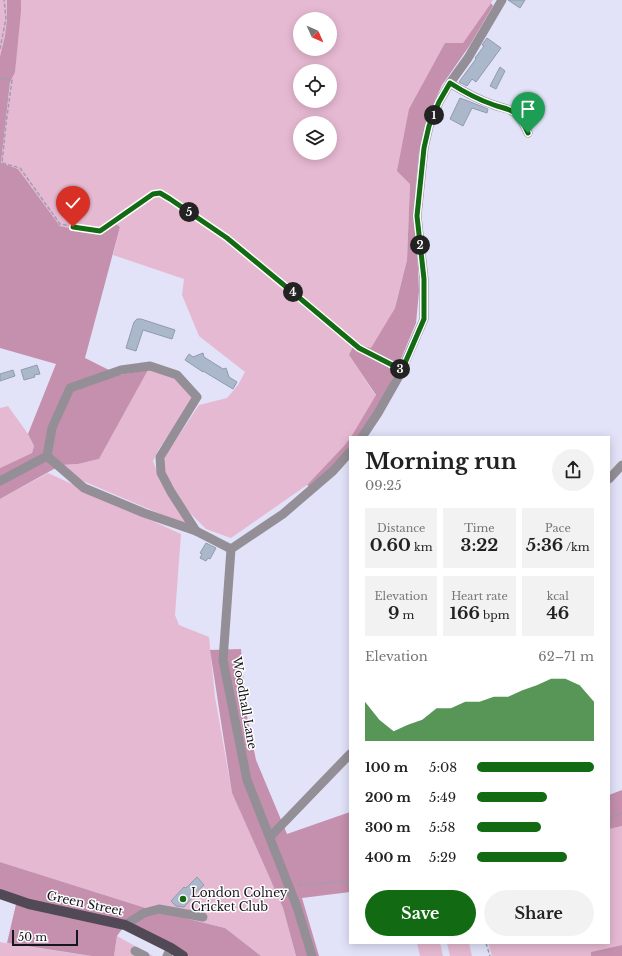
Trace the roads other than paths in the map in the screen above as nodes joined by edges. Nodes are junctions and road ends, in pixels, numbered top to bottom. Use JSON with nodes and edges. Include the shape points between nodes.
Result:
{"nodes":[{"id":1,"x":498,"y":2,"type":"edge"},
{"id":2,"x":450,"y":83,"type":"junction"},
{"id":3,"x":528,"y":133,"type":"dead end"},
{"id":4,"x":363,"y":436,"type":"edge"},
{"id":5,"x":349,"y":453,"type":"edge"},
{"id":6,"x":47,"y":456,"type":"junction"},
{"id":7,"x":622,"y":465,"type":"edge"},
{"id":8,"x":610,"y":478,"type":"edge"},
{"id":9,"x":0,"y":481,"type":"edge"},
{"id":10,"x":196,"y":531,"type":"junction"},
{"id":11,"x":231,"y":549,"type":"junction"},
{"id":12,"x":349,"y":755,"type":"edge"},
{"id":13,"x":270,"y":838,"type":"junction"},
{"id":14,"x":0,"y":894,"type":"edge"},
{"id":15,"x":203,"y":917,"type":"dead end"},
{"id":16,"x":125,"y":925,"type":"junction"},
{"id":17,"x":135,"y":951,"type":"dead end"},
{"id":18,"x":169,"y":952,"type":"edge"},
{"id":19,"x":145,"y":956,"type":"edge"},
{"id":20,"x":183,"y":956,"type":"edge"},
{"id":21,"x":312,"y":956,"type":"edge"}],
"edges":[{"from":1,"to":2,"type":"street","via":[[468,58]]},
{"from":2,"to":3,"type":"street","via":[[464,92],[515,113]]},
{"from":2,"to":4,"type":"street","via":[[429,126],[424,148],[417,216],[424,279],[424,319],[402,370]]},
{"from":5,"to":11,"type":"street","via":[[333,471],[283,514]]},
{"from":6,"to":9,"type":"street"},
{"from":6,"to":10,"type":"street","via":[[84,488]]},
{"from":6,"to":10,"type":"street","via":[[52,428],[70,388],[121,370],[150,366],[177,375],[197,397],[160,457],[161,473]]},
{"from":7,"to":8,"type":"street"},
{"from":10,"to":11,"type":"street"},
{"from":11,"to":13,"type":"street","name":"Woodhall Lane","via":[[223,660],[247,780]]},
{"from":12,"to":13,"type":"street"},
{"from":13,"to":21,"type":"street","name":"Woodhall Lane","via":[[297,907]]},
{"from":14,"to":16,"type":"main road","name":"Green Street","via":[[29,904]]},
{"from":15,"to":16,"type":"street","via":[[159,909],[144,913]]},
{"from":16,"to":18,"type":"main road","name":"Green Street"},
{"from":17,"to":19,"type":"street"},
{"from":18,"to":20,"type":"main road","name":"Green Street"}]}
